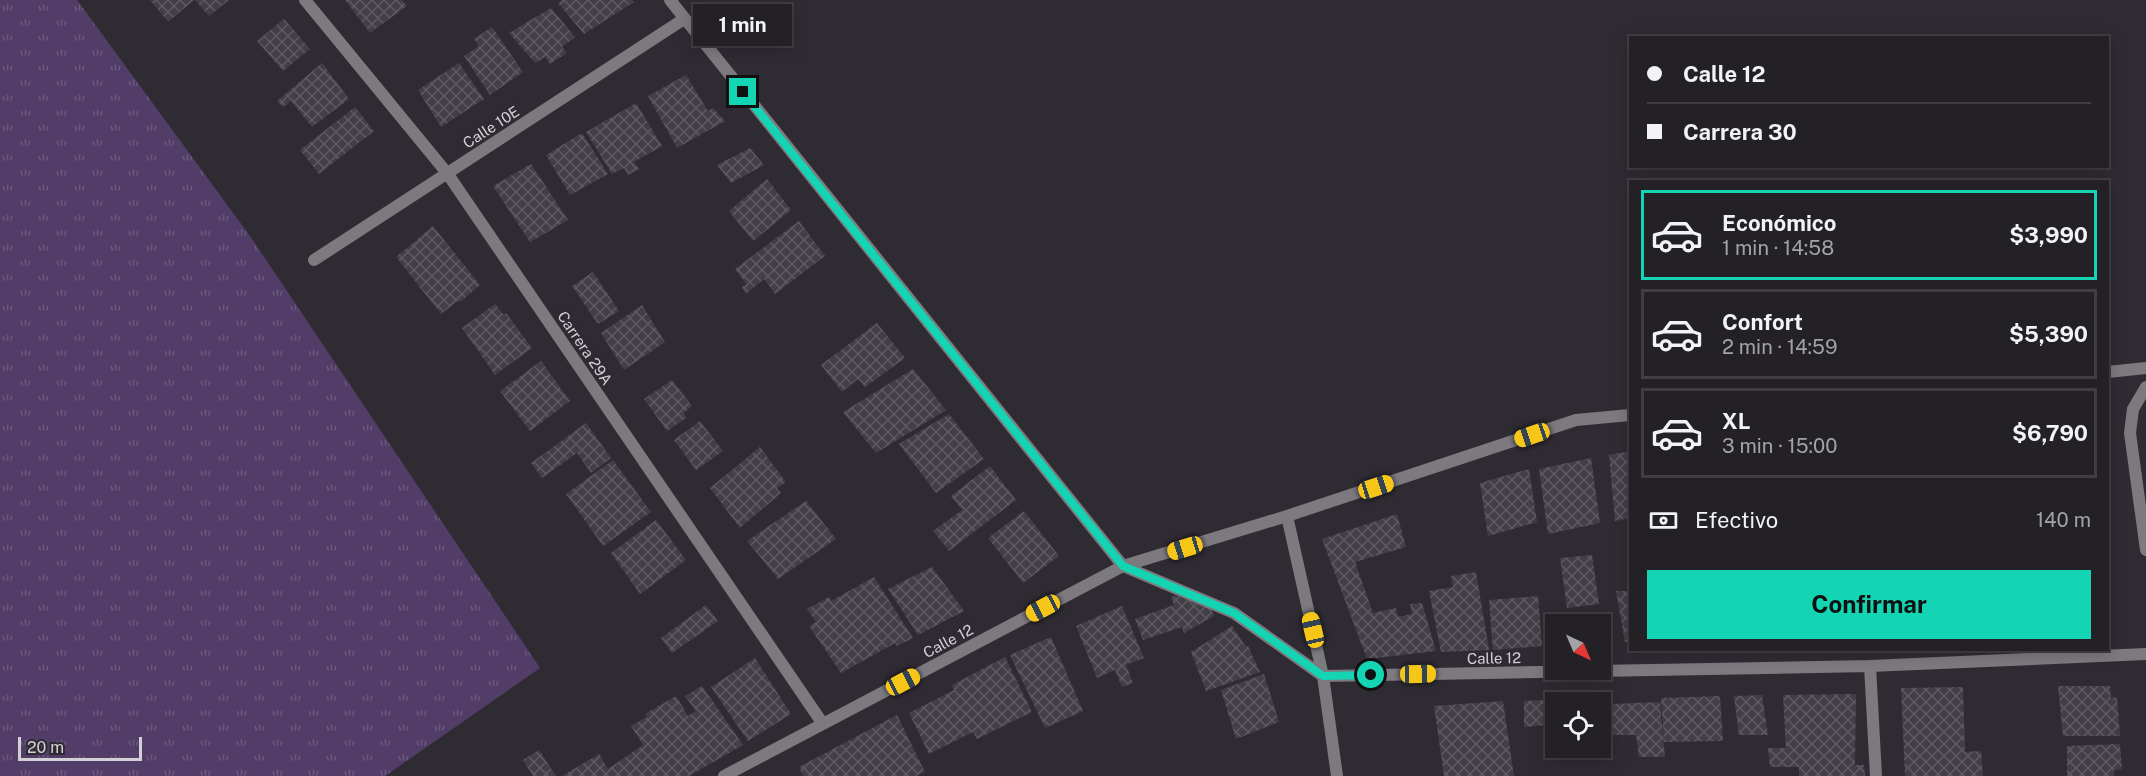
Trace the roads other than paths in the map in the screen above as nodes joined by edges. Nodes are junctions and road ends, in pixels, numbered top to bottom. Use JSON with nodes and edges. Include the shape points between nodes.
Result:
{"nodes":[{"id":1,"x":305,"y":0,"type":"edge"},
{"id":2,"x":670,"y":0,"type":"edge"},
{"id":3,"x":684,"y":19,"type":"junction"},
{"id":4,"x":447,"y":173,"type":"junction"},
{"id":5,"x":315,"y":260,"type":"dead end"},
{"id":6,"x":2146,"y":368,"type":"edge"},
{"id":7,"x":2109,"y":372,"type":"edge"},
{"id":8,"x":2146,"y":387,"type":"edge"},
{"id":9,"x":1629,"y":415,"type":"edge"},
{"id":10,"x":1287,"y":516,"type":"junction"},
{"id":11,"x":2146,"y":550,"type":"edge"},
{"id":12,"x":1123,"y":566,"type":"junction"},
{"id":13,"x":2146,"y":654,"type":"edge"},
{"id":14,"x":1870,"y":666,"type":"junction"},
{"id":15,"x":1323,"y":676,"type":"junction"},
{"id":16,"x":824,"y":724,"type":"junction"},
{"id":17,"x":724,"y":776,"type":"edge"},
{"id":18,"x":1337,"y":776,"type":"edge"},
{"id":19,"x":1876,"y":776,"type":"edge"}],
"edges":[{"from":1,"to":4,"type":"street","name":"Carrera 29A"},
{"from":2,"to":3,"type":"street"},
{"from":3,"to":4,"type":"street","name":"Calle 10E"},
{"from":3,"to":12,"type":"street"},
{"from":4,"to":5,"type":"street","name":"Calle 10E"},
{"from":4,"to":16,"type":"street","name":"Carrera 29A"},
{"from":6,"to":7,"type":"street"},
{"from":8,"to":11,"type":"street","via":[[2133,409],[2130,433]]},
{"from":9,"to":10,"type":"street","name":"Calle 12","via":[[1576,420]]},
{"from":10,"to":12,"type":"street","name":"Calle 12"},
{"from":10,"to":15,"type":"street"},
{"from":12,"to":15,"type":"street","via":[[1234,613]]},
{"from":12,"to":16,"type":"street","name":"Calle 12"},
{"from":13,"to":14,"type":"street","name":"Calle 12"},
{"from":14,"to":15,"type":"street","name":"Calle 12"},
{"from":14,"to":19,"type":"street"},
{"from":15,"to":18,"type":"street"},
{"from":16,"to":17,"type":"street","name":"Calle 12"}]}
